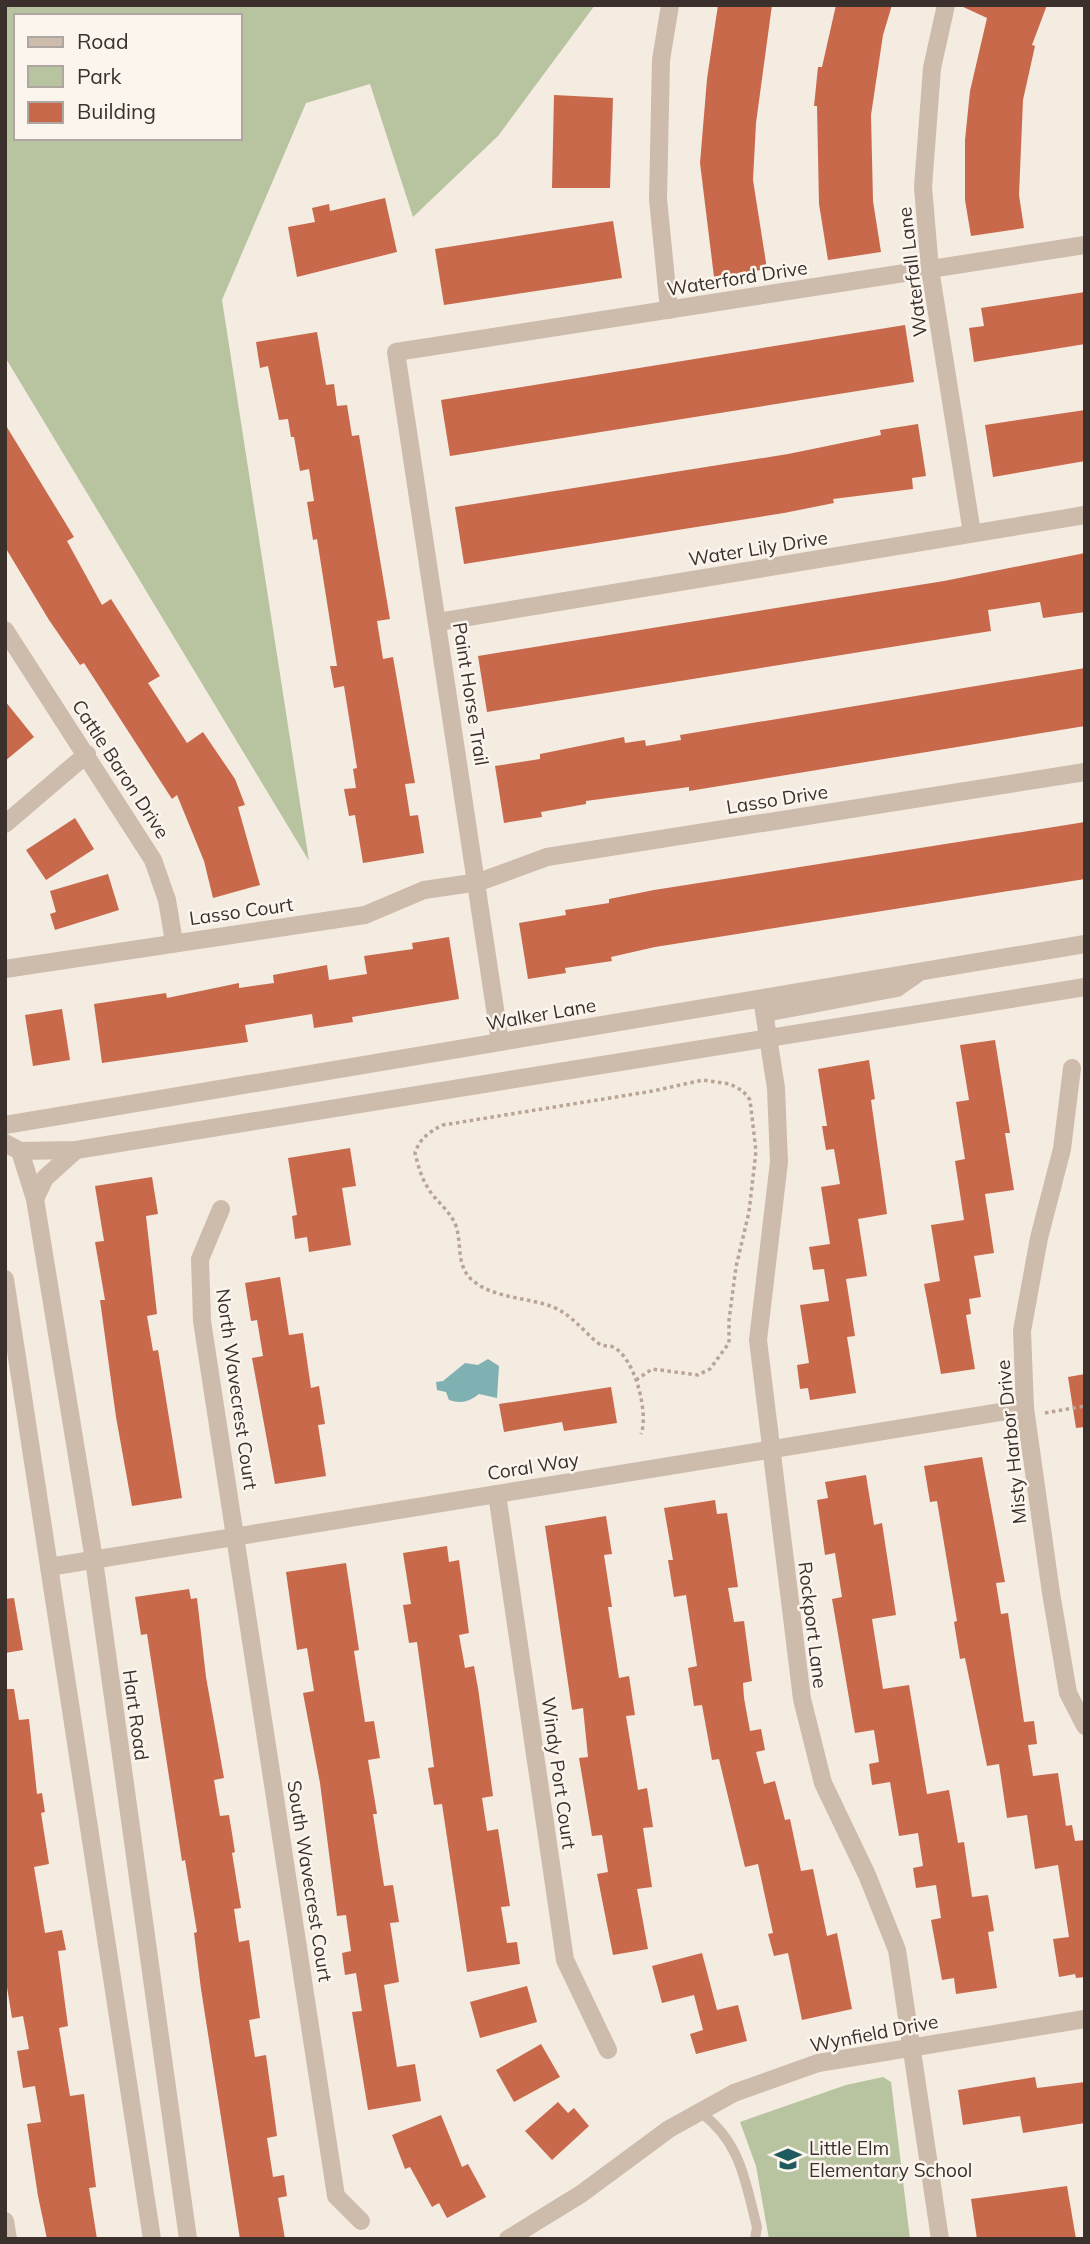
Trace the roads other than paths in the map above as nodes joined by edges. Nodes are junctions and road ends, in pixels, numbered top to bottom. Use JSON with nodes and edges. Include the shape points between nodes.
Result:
{"nodes":[{"id":1,"x":670,"y":5,"type":"edge"},
{"id":2,"x":946,"y":5,"type":"edge"},
{"id":3,"x":1085,"y":245,"type":"edge"},
{"id":4,"x":930,"y":269,"type":"junction"},
{"id":5,"x":669,"y":310,"type":"junction"},
{"id":6,"x":397,"y":352,"type":"joint"},
{"id":7,"x":1085,"y":515,"type":"edge"},
{"id":8,"x":972,"y":533,"type":"junction"},
{"id":9,"x":438,"y":622,"type":"junction"},
{"id":10,"x":5,"y":630,"type":"edge"},
{"id":11,"x":87,"y":754,"type":"junction"},
{"id":12,"x":1085,"y":772,"type":"edge"},
{"id":13,"x":5,"y":824,"type":"edge"},
{"id":14,"x":479,"y":882,"type":"junction"},
{"id":15,"x":174,"y":942,"type":"junction"},
{"id":16,"x":1085,"y":944,"type":"edge"},
{"id":17,"x":5,"y":969,"type":"edge"},
{"id":18,"x":1085,"y":987,"type":"edge"},
{"id":19,"x":764,"y":1005,"type":"junction"},
{"id":20,"x":770,"y":1037,"type":"junction"},
{"id":21,"x":500,"y":1042,"type":"junction"},
{"id":22,"x":1072,"y":1068,"type":"dead end"},
{"id":23,"x":5,"y":1125,"type":"edge"},
{"id":24,"x":12,"y":1147,"type":"edge"},
{"id":25,"x":76,"y":1150,"type":"junction"},
{"id":26,"x":35,"y":1199,"type":"junction"},
{"id":27,"x":221,"y":1209,"type":"dead end"},
{"id":28,"x":5,"y":1279,"type":"edge"},
{"id":29,"x":1025,"y":1412,"type":"junction"},
{"id":30,"x":770,"y":1449,"type":"junction"},
{"id":31,"x":497,"y":1494,"type":"junction"},
{"id":32,"x":236,"y":1536,"type":"junction"},
{"id":33,"x":94,"y":1560,"type":"junction"},
{"id":34,"x":49,"y":1567,"type":"junction"},
{"id":35,"x":1085,"y":1726,"type":"edge"},
{"id":36,"x":1085,"y":2019,"type":"edge"},
{"id":37,"x":914,"y":2045,"type":"junction"},
{"id":38,"x":608,"y":2050,"type":"dead end"},
{"id":39,"x":700,"y":2112,"type":"junction"},
{"id":40,"x":5,"y":2221,"type":"edge"},
{"id":41,"x":362,"y":2221,"type":"dead end"},
{"id":42,"x":8,"y":2239,"type":"edge"},
{"id":43,"x":152,"y":2239,"type":"edge"},
{"id":44,"x":188,"y":2239,"type":"edge"},
{"id":45,"x":508,"y":2239,"type":"edge"},
{"id":46,"x":755,"y":2239,"type":"edge"},
{"id":47,"x":940,"y":2239,"type":"edge"}],
"edges":[{"from":1,"to":5,"type":"street","via":[[662,60],[658,199]]},
{"from":2,"to":4,"type":"street","name":"Waterfall Lane","via":[[932,68],[923,187]]},
{"from":3,"to":4,"type":"street","name":"Waterford Drive"},
{"from":4,"to":5,"type":"street","name":"Waterford Drive"},
{"from":4,"to":8,"type":"street","name":"Waterfall Lane"},
{"from":5,"to":6,"type":"street","name":"Waterford Drive"},
{"from":6,"to":9,"type":"street","name":"Paint Horse Trail"},
{"from":7,"to":8,"type":"street","name":"Water Lily Drive"},
{"from":8,"to":9,"type":"street","name":"Water Lily Drive"},
{"from":9,"to":14,"type":"street","name":"Paint Horse Trail"},
{"from":10,"to":11,"type":"street","name":"Cattle Baron Drive"},
{"from":11,"to":13,"type":"street"},
{"from":11,"to":15,"type":"street","name":"Cattle Baron Drive","via":[[153,860],[167,900]]},
{"from":12,"to":14,"type":"street","name":"Lasso Drive","via":[[547,857]]},
{"from":14,"to":15,"type":"street","name":"Lasso Court","via":[[424,890],[365,915]]},
{"from":14,"to":21,"type":"street","name":"Paint Horse Trail"},
{"from":15,"to":17,"type":"street","name":"Lasso Court"},
{"from":16,"to":19,"type":"street","name":"Walker Lane","via":[[919,971]]},
{"from":18,"to":20,"type":"street"},
{"from":19,"to":20,"type":"street","name":"Rockport Lane"},
{"from":19,"to":21,"type":"street","name":"Walker Lane"},
{"from":20,"to":25,"type":"street"},
{"from":20,"to":30,"type":"street","name":"Rockport Lane","via":[[779,1162],[758,1340]]},
{"from":21,"to":23,"type":"street","name":"Walker Lane"},
{"from":22,"to":29,"type":"street","name":"Misty Harbor Drive","via":[[1062,1149],[1021,1332]]},
{"from":24,"to":25,"type":"street"},
{"from":24,"to":26,"type":"street","name":"Hart Road"},
{"from":25,"to":26,"type":"street","via":[[45,1178]]},
{"from":26,"to":33,"type":"street","name":"Hart Road"},
{"from":27,"to":32,"type":"street","name":"North Wavecrest Court","via":[[200,1259],[202,1321]]},
{"from":28,"to":34,"type":"street"},
{"from":29,"to":30,"type":"street","name":"Coral Way"},
{"from":29,"to":35,"type":"street","name":"Misty Harbor Drive","via":[[1068,1693]]},
{"from":30,"to":31,"type":"street","name":"Coral Way"},
{"from":30,"to":37,"type":"street","name":"Rockport Lane","via":[[802,1699],[822,1783],[897,1950]]},
{"from":31,"to":32,"type":"street","name":"Coral Way"},
{"from":31,"to":38,"type":"street","name":"Windy Port Court","via":[[565,1960]]},
{"from":32,"to":33,"type":"street","name":"Coral Way"},
{"from":32,"to":41,"type":"street","name":"South Wavecrest Court","via":[[337,2196]]},
{"from":33,"to":34,"type":"street","name":"Coral Way"},
{"from":33,"to":44,"type":"street","name":"Hart Road"},
{"from":34,"to":43,"type":"street"},
{"from":36,"to":37,"type":"street","name":"Wynfield Drive"},
{"from":37,"to":39,"type":"street","name":"Wynfield Drive","via":[[818,2063],[734,2093]]},
{"from":37,"to":47,"type":"street","name":"Rockport Lane"},
{"from":39,"to":45,"type":"street","name":"Wynfield Drive"},
{"from":39,"to":46,"type":"lane","via":[[720,2126],[738,2157],[757,2227]]},
{"from":40,"to":42,"type":"street"}]}
